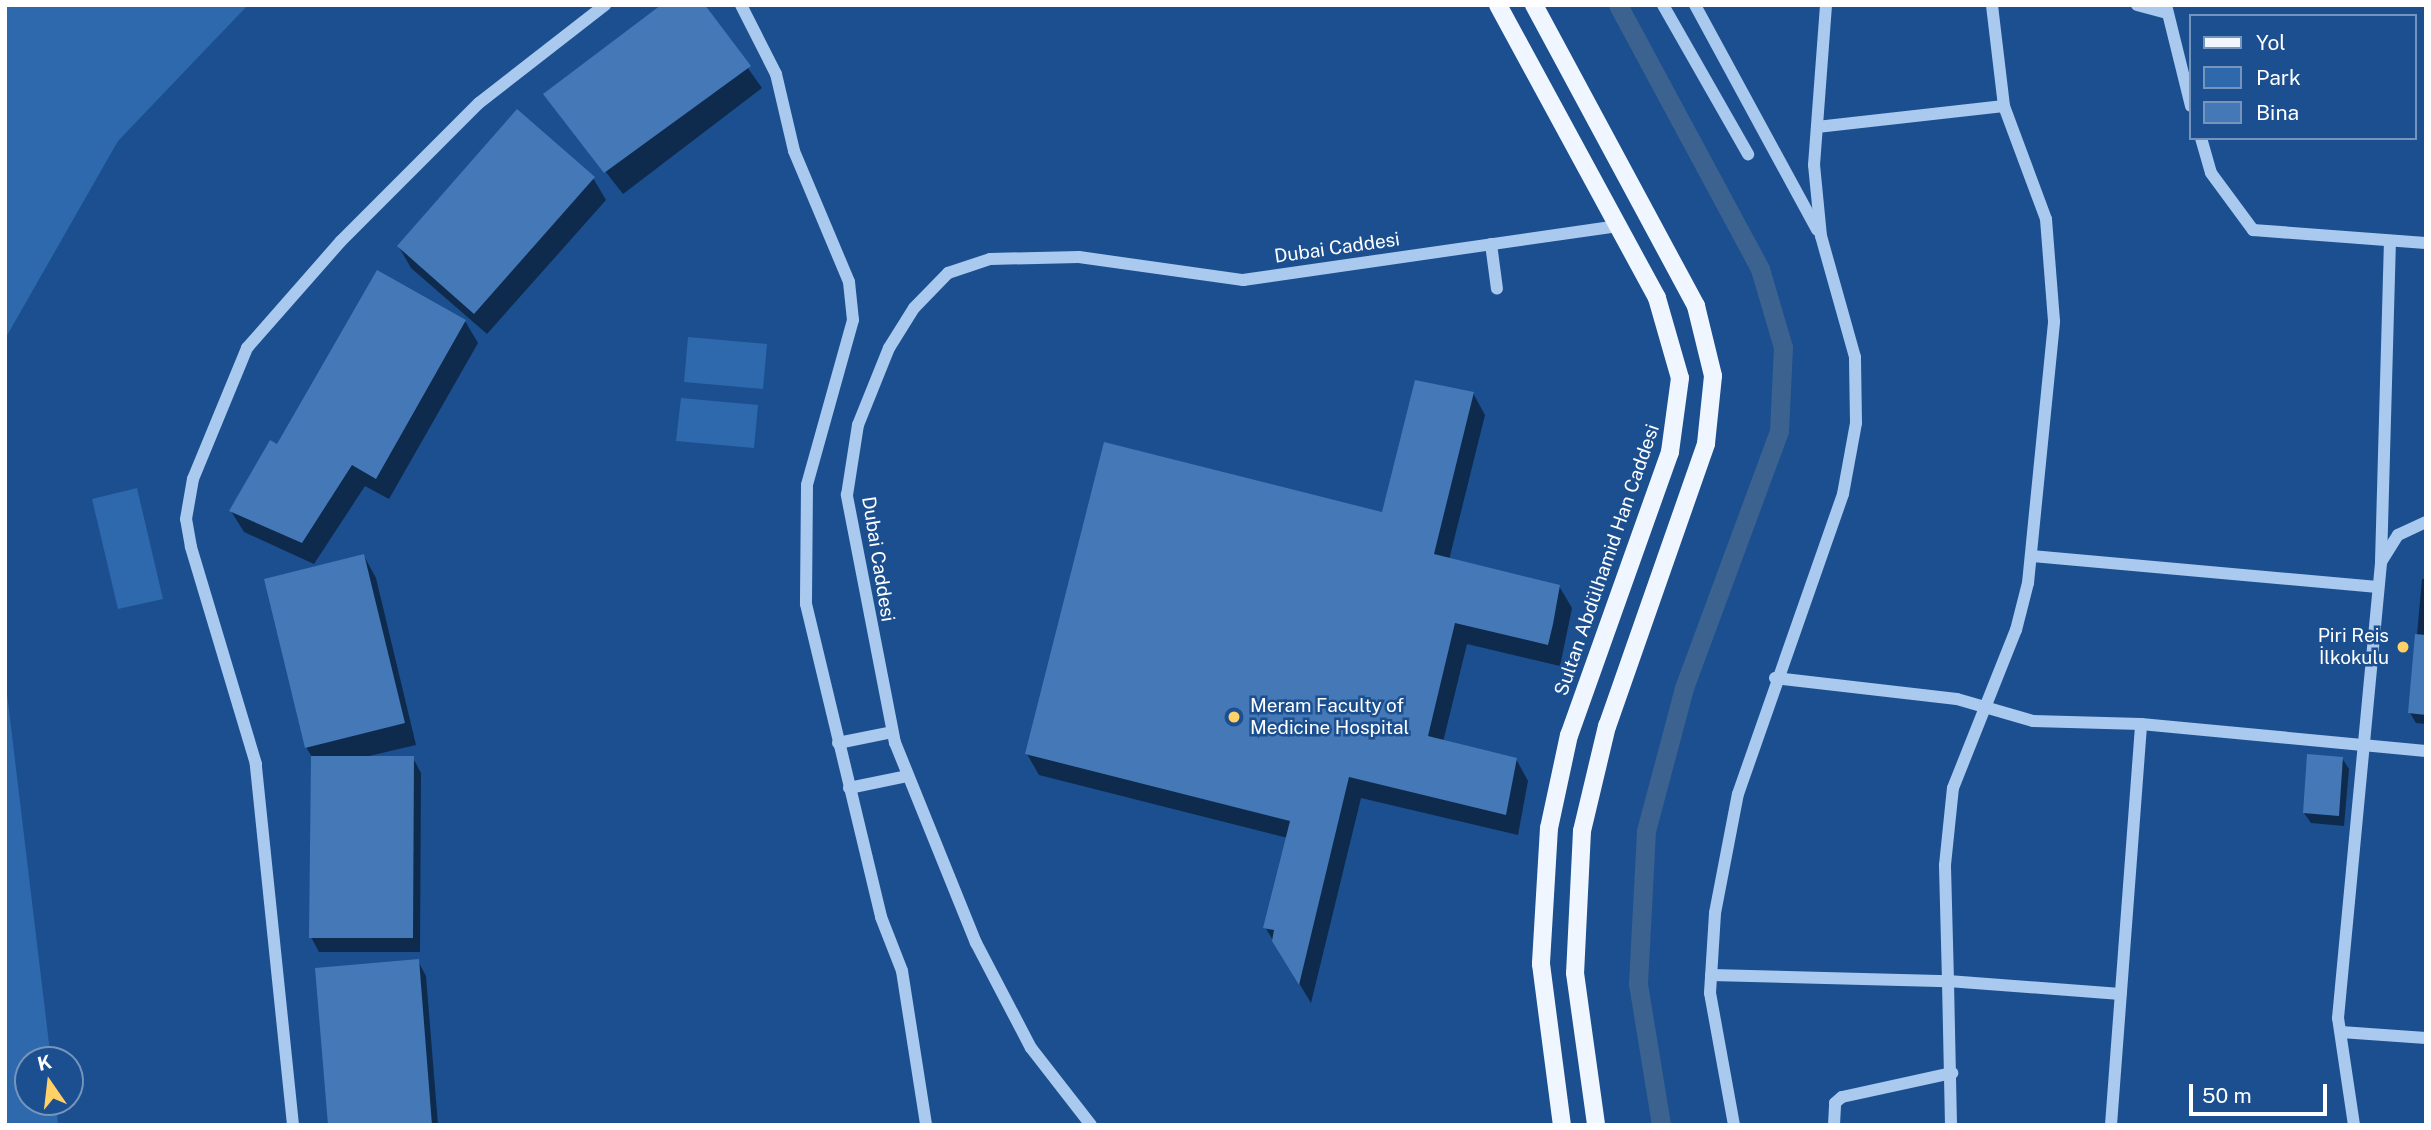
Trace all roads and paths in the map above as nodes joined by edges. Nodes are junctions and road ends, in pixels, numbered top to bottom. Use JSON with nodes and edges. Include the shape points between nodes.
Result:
{"nodes":[{"id":1,"x":605,"y":5,"type":"edge"},
{"id":2,"x":741,"y":5,"type":"edge"},
{"id":3,"x":1499,"y":5,"type":"edge"},
{"id":4,"x":1534,"y":5,"type":"edge"},
{"id":5,"x":1663,"y":5,"type":"edge"},
{"id":6,"x":1695,"y":5,"type":"edge"},
{"id":7,"x":1826,"y":5,"type":"edge"},
{"id":8,"x":1992,"y":5,"type":"edge"},
{"id":9,"x":2137,"y":5,"type":"edge"},
{"id":10,"x":2167,"y":9,"type":"edge"},
{"id":11,"x":2190,"y":102,"type":"edge"},
{"id":12,"x":2004,"y":106,"type":"junction"},
{"id":13,"x":1817,"y":127,"type":"junction"},
{"id":14,"x":2202,"y":140,"type":"edge"},
{"id":15,"x":1748,"y":155,"type":"dead end"},
{"id":16,"x":1618,"y":226,"type":"junction"},
{"id":17,"x":1821,"y":236,"type":"junction"},
{"id":18,"x":2390,"y":242,"type":"junction"},
{"id":19,"x":2426,"y":243,"type":"edge"},
{"id":20,"x":1491,"y":244,"type":"junction"},
{"id":21,"x":1497,"y":289,"type":"dead end"},
{"id":22,"x":2426,"y":522,"type":"edge"},
{"id":23,"x":2031,"y":556,"type":"junction"},
{"id":24,"x":2381,"y":562,"type":"junction"},
{"id":25,"x":2378,"y":587,"type":"junction"},
{"id":26,"x":1775,"y":678,"type":"junction"},
{"id":27,"x":1985,"y":707,"type":"junction"},
{"id":28,"x":2141,"y":724,"type":"junction"},
{"id":29,"x":892,"y":732,"type":"junction"},
{"id":30,"x":838,"y":743,"type":"junction"},
{"id":31,"x":2361,"y":746,"type":"junction"},
{"id":32,"x":2426,"y":751,"type":"edge"},
{"id":33,"x":907,"y":776,"type":"junction"},
{"id":34,"x":849,"y":788,"type":"junction"},
{"id":35,"x":1711,"y":975,"type":"junction"},
{"id":36,"x":1948,"y":981,"type":"junction"},
{"id":37,"x":2121,"y":994,"type":"junction"},
{"id":38,"x":2341,"y":1031,"type":"junction"},
{"id":39,"x":2426,"y":1038,"type":"edge"},
{"id":40,"x":1952,"y":1073,"type":"junction"},
{"id":41,"x":293,"y":1125,"type":"edge"},
{"id":42,"x":926,"y":1125,"type":"edge"},
{"id":43,"x":1091,"y":1125,"type":"edge"},
{"id":44,"x":1562,"y":1125,"type":"edge"},
{"id":45,"x":1596,"y":1125,"type":"edge"},
{"id":46,"x":1734,"y":1125,"type":"edge"},
{"id":47,"x":1834,"y":1125,"type":"edge"},
{"id":48,"x":1951,"y":1125,"type":"edge"},
{"id":49,"x":2111,"y":1125,"type":"edge"},
{"id":50,"x":2354,"y":1125,"type":"edge"}],
"edges":[{"from":1,"to":41,"type":"street","via":[[479,103],[341,241],[247,348],[193,479],[186,519],[191,547],[256,764]]},
{"from":2,"to":30,"type":"street","via":[[776,74],[794,151],[849,282],[853,320],[807,485],[804,558],[806,604]]},
{"from":3,"to":16,"type":"main road","name":"Sultan Abdülhamid Han Caddesi"},
{"from":4,"to":45,"type":"main road","via":[[1696,306],[1713,376],[1703,456],[1607,726],[1582,831],[1575,973]]},
{"from":5,"to":15,"type":"street"},
{"from":6,"to":17,"type":"street"},
{"from":7,"to":13,"type":"street"},
{"from":8,"to":12,"type":"street"},
{"from":9,"to":10,"type":"street"},
{"from":10,"to":11,"type":"street"},
{"from":12,"to":13,"type":"street"},
{"from":12,"to":23,"type":"street","via":[[2046,219],[2054,321]]},
{"from":13,"to":17,"type":"street"},
{"from":14,"to":18,"type":"street","via":[[2211,173],[2253,230]]},
{"from":16,"to":20,"type":"street","name":"Dubai Caddesi"},
{"from":16,"to":44,"type":"main road","name":"Sultan Abdülhamid Han Caddesi","via":[[1669,326],[1679,401],[1662,476],[1569,735],[1549,828],[1542,976]]},
{"from":17,"to":26,"type":"street","via":[[1855,357],[1856,423],[1843,494]]},
{"from":18,"to":19,"type":"street"},
{"from":18,"to":24,"type":"street"},
{"from":20,"to":21,"type":"street"},
{"from":20,"to":29,"type":"street","name":"Dubai Caddesi","via":[[1243,280],[1027,255],[948,273],[914,308],[889,348],[858,425],[847,495]]},
{"from":22,"to":24,"type":"street","via":[[2398,536]]},
{"from":23,"to":25,"type":"street"},
{"from":23,"to":27,"type":"street","via":[[2016,630]]},
{"from":24,"to":25,"type":"street"},
{"from":25,"to":31,"type":"street"},
{"from":26,"to":27,"type":"street"},
{"from":26,"to":35,"type":"street","via":[[1738,794],[1715,913]]},
{"from":27,"to":28,"type":"street","via":[[2033,721]]},
{"from":27,"to":36,"type":"street","via":[[1953,788],[1945,865]]},
{"from":28,"to":31,"type":"street"},
{"from":28,"to":37,"type":"street"},
{"from":29,"to":30,"type":"street"},
{"from":29,"to":33,"type":"street","name":"Dubai Caddesi"},
{"from":30,"to":34,"type":"street"},
{"from":31,"to":32,"type":"street"},
{"from":31,"to":38,"type":"street"},
{"from":33,"to":34,"type":"street"},
{"from":33,"to":43,"type":"street","name":"Dubai Caddesi","via":[[935,855],[1031,1048]]},
{"from":34,"to":42,"type":"street","via":[[881,917],[902,971]]},
{"from":35,"to":36,"type":"street"},
{"from":35,"to":46,"type":"street","via":[[1720,1077]]},
{"from":36,"to":37,"type":"street"},
{"from":36,"to":40,"type":"street"},
{"from":37,"to":49,"type":"street"},
{"from":38,"to":39,"type":"street"},
{"from":38,"to":50,"type":"street"},
{"from":40,"to":47,"type":"street","via":[[1842,1097],[1835,1103]]},
{"from":40,"to":48,"type":"street"}]}
